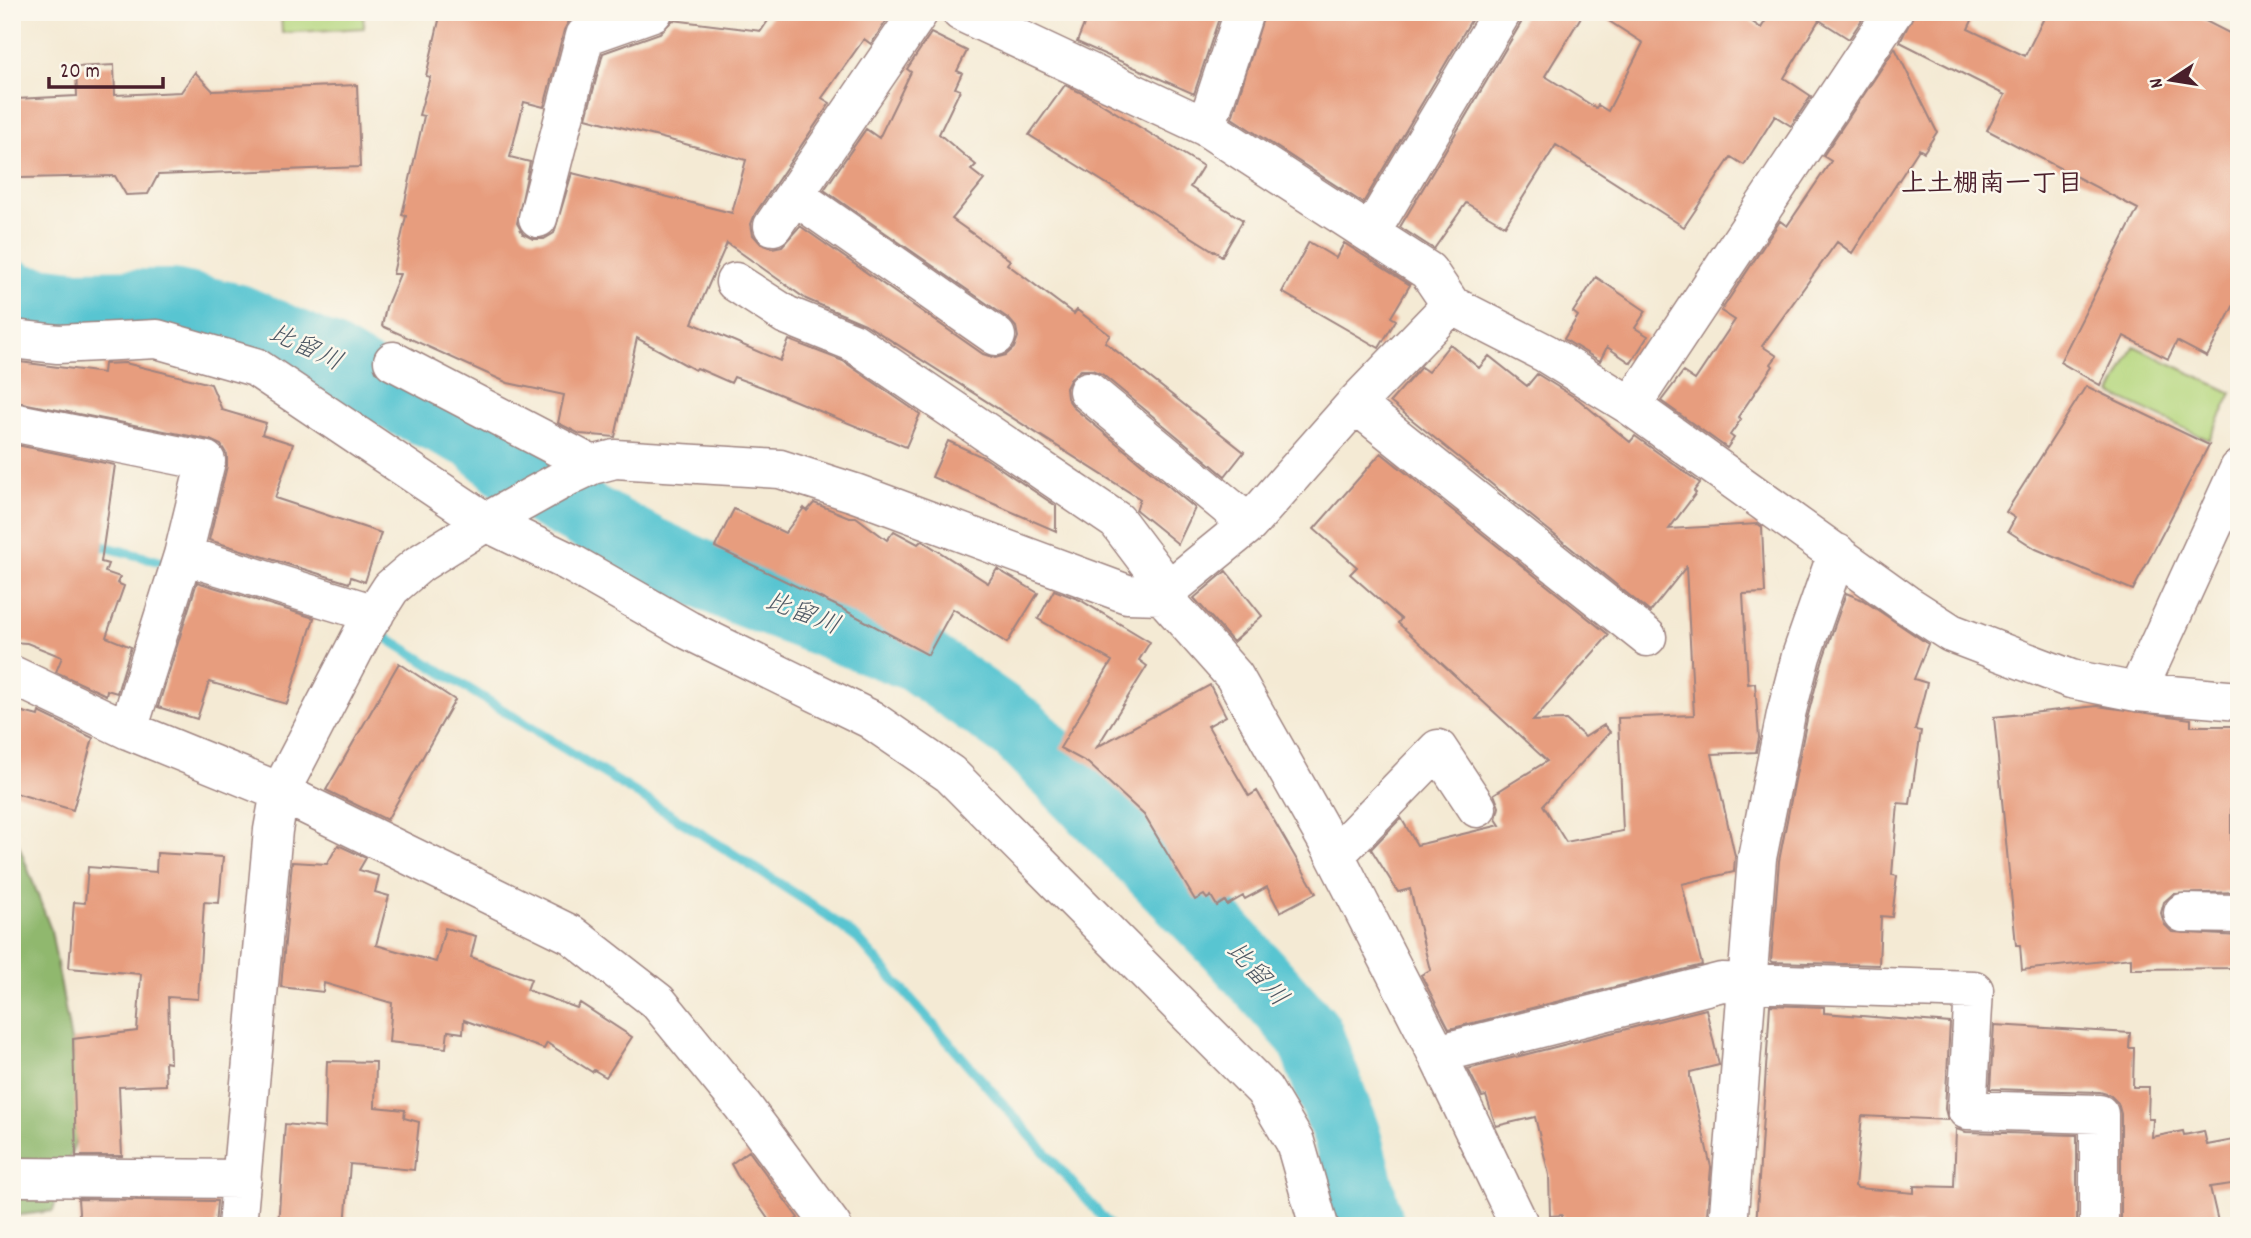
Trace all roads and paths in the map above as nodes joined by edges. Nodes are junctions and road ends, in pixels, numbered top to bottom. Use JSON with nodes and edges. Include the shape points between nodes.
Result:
{"nodes":[{"id":1,"x":653,"y":12,"type":"edge"},
{"id":2,"x":919,"y":12,"type":"edge"},
{"id":3,"x":961,"y":12,"type":"edge"},
{"id":4,"x":1244,"y":12,"type":"edge"},
{"id":5,"x":1502,"y":12,"type":"edge"},
{"id":6,"x":1893,"y":12,"type":"edge"},
{"id":7,"x":1206,"y":127,"type":"junction"},
{"id":8,"x":794,"y":195,"type":"junction"},
{"id":9,"x":538,"y":218,"type":"dead end"},
{"id":10,"x":773,"y":226,"type":"dead end"},
{"id":11,"x":1371,"y":232,"type":"junction"},
{"id":12,"x":735,"y":282,"type":"dead end"},
{"id":13,"x":1451,"y":304,"type":"junction"},
{"id":14,"x":996,"y":336,"type":"dead end"},
{"id":15,"x":12,"y":339,"type":"edge"},
{"id":16,"x":393,"y":360,"type":"dead end"},
{"id":17,"x":1088,"y":391,"type":"dead end"},
{"id":18,"x":1355,"y":404,"type":"junction"},
{"id":19,"x":1632,"y":406,"type":"junction"},
{"id":20,"x":12,"y":422,"type":"edge"},
{"id":21,"x":2239,"y":469,"type":"edge"},
{"id":22,"x":580,"y":471,"type":"junction"},
{"id":23,"x":492,"y":519,"type":"junction"},
{"id":24,"x":1249,"y":524,"type":"junction"},
{"id":25,"x":1837,"y":553,"type":"junction"},
{"id":26,"x":183,"y":555,"type":"junction"},
{"id":27,"x":1166,"y":592,"type":"junction"},
{"id":28,"x":375,"y":614,"type":"junction"},
{"id":29,"x":1647,"y":637,"type":"dead end"},
{"id":30,"x":12,"y":675,"type":"edge"},
{"id":31,"x":2137,"y":692,"type":"junction"},
{"id":32,"x":2239,"y":701,"type":"edge"},
{"id":33,"x":128,"y":730,"type":"junction"},
{"id":34,"x":280,"y":792,"type":"junction"},
{"id":35,"x":1477,"y":808,"type":"dead end"},
{"id":36,"x":1335,"y":855,"type":"junction"},
{"id":37,"x":2183,"y":913,"type":"dead end"},
{"id":38,"x":2239,"y":914,"type":"edge"},
{"id":39,"x":1748,"y":982,"type":"junction"},
{"id":40,"x":1437,"y":1054,"type":"junction"},
{"id":41,"x":21,"y":1177,"type":"dead end"},
{"id":42,"x":242,"y":1180,"type":"junction"},
{"id":43,"x":237,"y":1226,"type":"edge"},
{"id":44,"x":832,"y":1226,"type":"edge"},
{"id":45,"x":1319,"y":1226,"type":"edge"},
{"id":46,"x":1520,"y":1226,"type":"edge"},
{"id":47,"x":1728,"y":1226,"type":"edge"},
{"id":48,"x":2099,"y":1226,"type":"edge"}],
"edges":[{"from":1,"to":9,"type":"street","via":[[585,36]]},
{"from":2,"to":8,"type":"street"},
{"from":3,"to":7,"type":"street"},
{"from":4,"to":7,"type":"street"},
{"from":5,"to":11,"type":"street"},
{"from":6,"to":19,"type":"street"},
{"from":7,"to":11,"type":"street"},
{"from":8,"to":10,"type":"street"},
{"from":8,"to":14,"type":"street"},
{"from":11,"to":13,"type":"street","via":[[1428,271]]},
{"from":12,"to":27,"type":"street","via":[[786,315],[853,342],[1117,521]]},
{"from":13,"to":18,"type":"street"},
{"from":13,"to":19,"type":"street"},
{"from":15,"to":23,"type":"street","via":[[58,344],[157,339],[255,367]]},
{"from":16,"to":22,"type":"street"},
{"from":17,"to":24,"type":"street"},
{"from":18,"to":24,"type":"street"},
{"from":18,"to":29,"type":"street"},
{"from":19,"to":25,"type":"street"},
{"from":20,"to":26,"type":"street","via":[[206,461]]},
{"from":21,"to":31,"type":"street"},
{"from":22,"to":23,"type":"street"},
{"from":22,"to":27,"type":"street","via":[[615,459],[780,469],[1127,594]]},
{"from":23,"to":28,"type":"street","via":[[419,564],[391,588]]},
{"from":23,"to":45,"type":"street","via":[[688,630],[870,719],[950,774],[1264,1090],[1295,1142]]},
{"from":24,"to":27,"type":"street"},
{"from":25,"to":31,"type":"street","via":[[1951,633],[2071,680]]},
{"from":25,"to":39,"type":"street","via":[[1801,656],[1756,858]]},
{"from":26,"to":28,"type":"street"},
{"from":26,"to":33,"type":"street"},
{"from":27,"to":36,"type":"street","via":[[1234,677]]},
{"from":28,"to":34,"type":"street"},
{"from":30,"to":33,"type":"street"},
{"from":31,"to":32,"type":"street"},
{"from":33,"to":34,"type":"street"},
{"from":34,"to":42,"type":"street"},
{"from":34,"to":44,"type":"street","via":[[572,935],[658,1002]]},
{"from":35,"to":36,"type":"street","via":[[1438,749]]},
{"from":36,"to":40,"type":"street"},
{"from":37,"to":38,"type":"street"},
{"from":39,"to":40,"type":"street","via":[[1722,982]]},
{"from":39,"to":47,"type":"street"},
{"from":39,"to":48,"type":"street","via":[[1974,990],[1967,1110],[2099,1114]]},
{"from":40,"to":46,"type":"street"},
{"from":41,"to":42,"type":"street"},
{"from":42,"to":43,"type":"street"}]}
